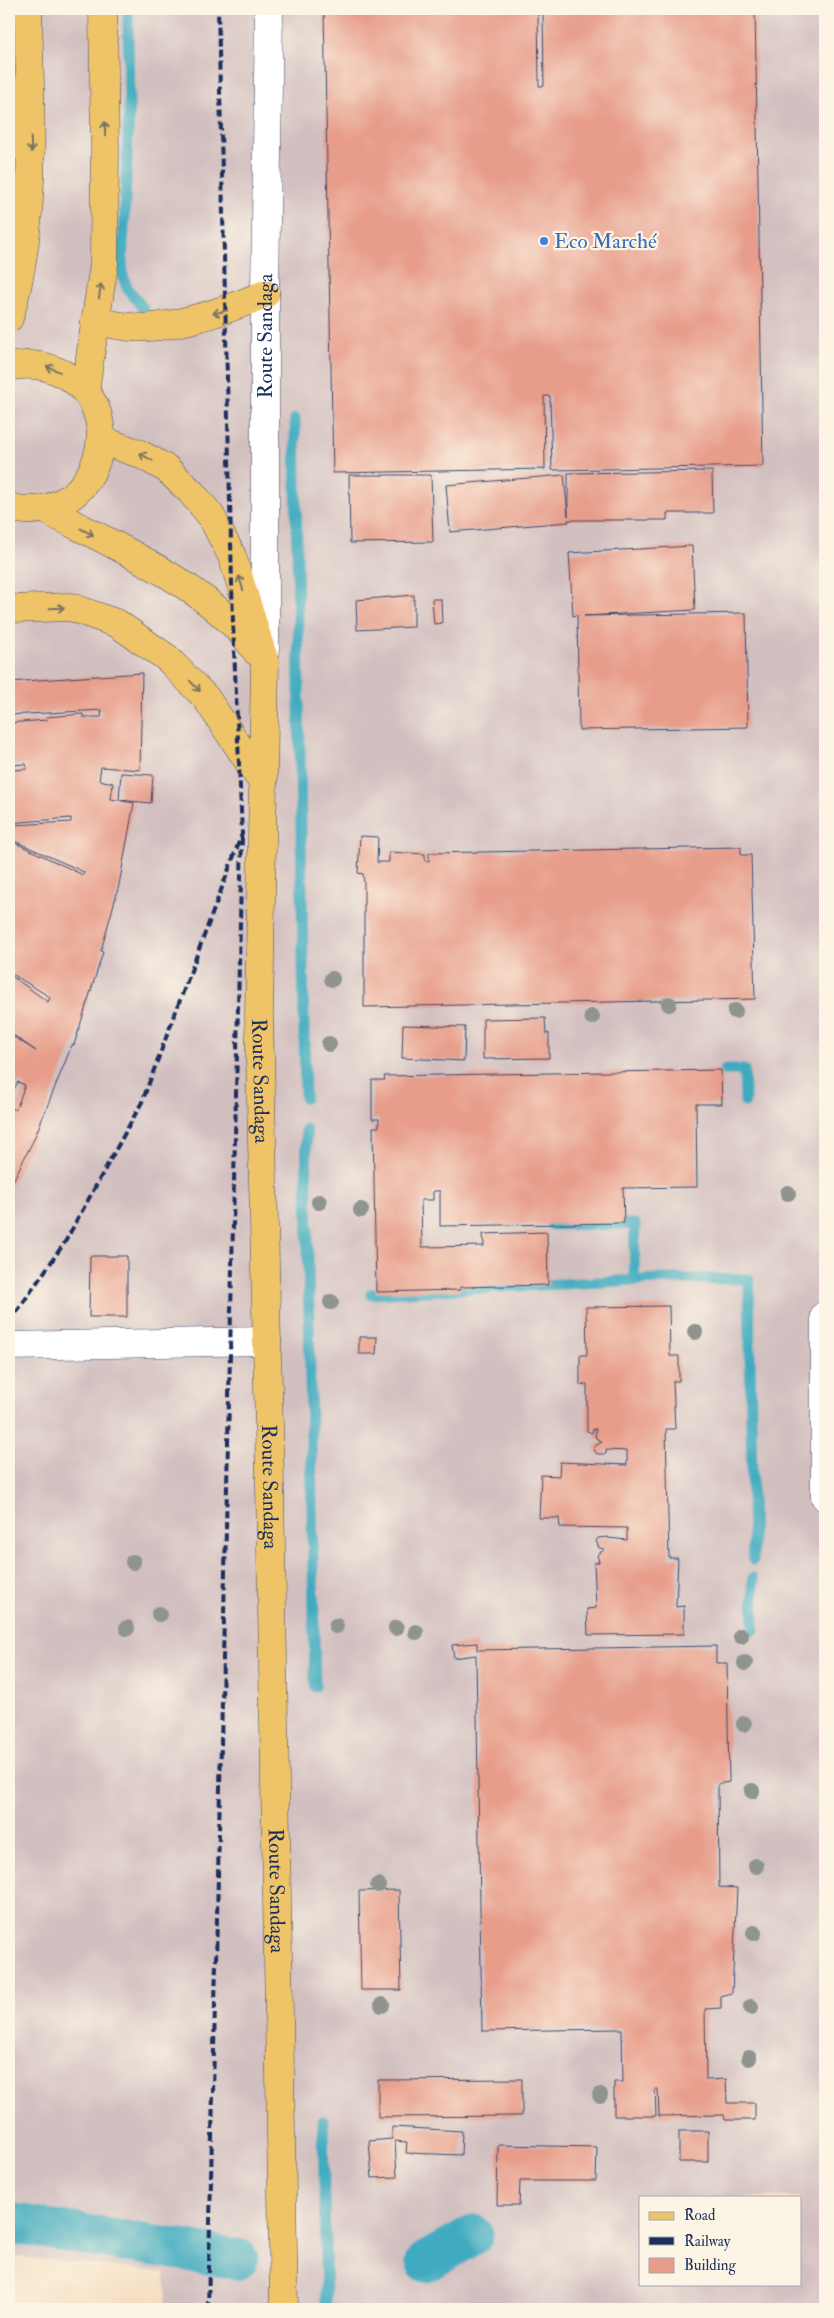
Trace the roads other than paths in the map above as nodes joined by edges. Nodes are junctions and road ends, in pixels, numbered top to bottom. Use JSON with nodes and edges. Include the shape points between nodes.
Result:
{"nodes":[{"id":1,"x":28,"y":9,"type":"edge"},
{"id":2,"x":103,"y":9,"type":"edge"},
{"id":3,"x":269,"y":9,"type":"edge"},
{"id":4,"x":29,"y":81,"type":"junction"},
{"id":5,"x":9,"y":148,"type":"edge"},
{"id":6,"x":265,"y":294,"type":"junction"},
{"id":7,"x":9,"y":318,"type":"edge"},
{"id":8,"x":95,"y":321,"type":"junction"},
{"id":9,"x":9,"y":367,"type":"edge"},
{"id":10,"x":85,"y":391,"type":"junction"},
{"id":11,"x":101,"y":440,"type":"junction"},
{"id":12,"x":21,"y":511,"type":"edge"},
{"id":13,"x":9,"y":610,"type":"edge"},
{"id":14,"x":265,"y":663,"type":"junction"},
{"id":15,"x":263,"y":783,"type":"junction"},
{"id":16,"x":825,"y":1315,"type":"edge"},
{"id":17,"x":267,"y":1341,"type":"junction"},
{"id":18,"x":9,"y":1346,"type":"edge"},
{"id":19,"x":825,"y":1497,"type":"edge"},
{"id":20,"x":284,"y":2309,"type":"edge"}],
"edges":[{"from":1,"to":4,"type":"main road"},
{"from":8,"to":2,"type":"main road","one_way":true,"via":[[104,255]]},
{"from":3,"to":6,"type":"street","name":"Route Sandaga"},
{"from":4,"to":5,"type":"main road"},
{"from":4,"to":7,"type":"main road","one_way":true,"via":[[32,160],[25,238]]},
{"from":6,"to":8,"type":"main road","one_way":true,"via":[[226,311],[159,325],[131,327]]},
{"from":6,"to":14,"type":"street","name":"Route Sandaga"},
{"from":8,"to":10,"type":"main road"},
{"from":10,"to":9,"type":"main road","one_way":true,"via":[[67,375],[46,366],[22,364]]},
{"from":10,"to":11,"type":"main road","via":[[100,422]]},
{"from":11,"to":12,"type":"main road","via":[[90,476],[78,491],[62,502]]},
{"from":14,"to":11,"type":"main road","name":"Route Sandaga","one_way":true,"via":[[232,556],[211,516],[192,492],[167,470],[140,454]]},
{"from":12,"to":14,"type":"main road","one_way":true,"via":[[139,559],[191,590],[233,624]]},
{"from":13,"to":15,"type":"main road","one_way":true,"via":[[71,607],[118,624],[167,658],[206,698]]},
{"from":14,"to":15,"type":"main road","name":"Route Sandaga"},
{"from":15,"to":17,"type":"main road","name":"Route Sandaga","via":[[259,1016]]},
{"from":16,"to":19,"type":"street"},
{"from":17,"to":18,"type":"street"},
{"from":17,"to":20,"type":"main road","name":"Route Sandaga"}]}
